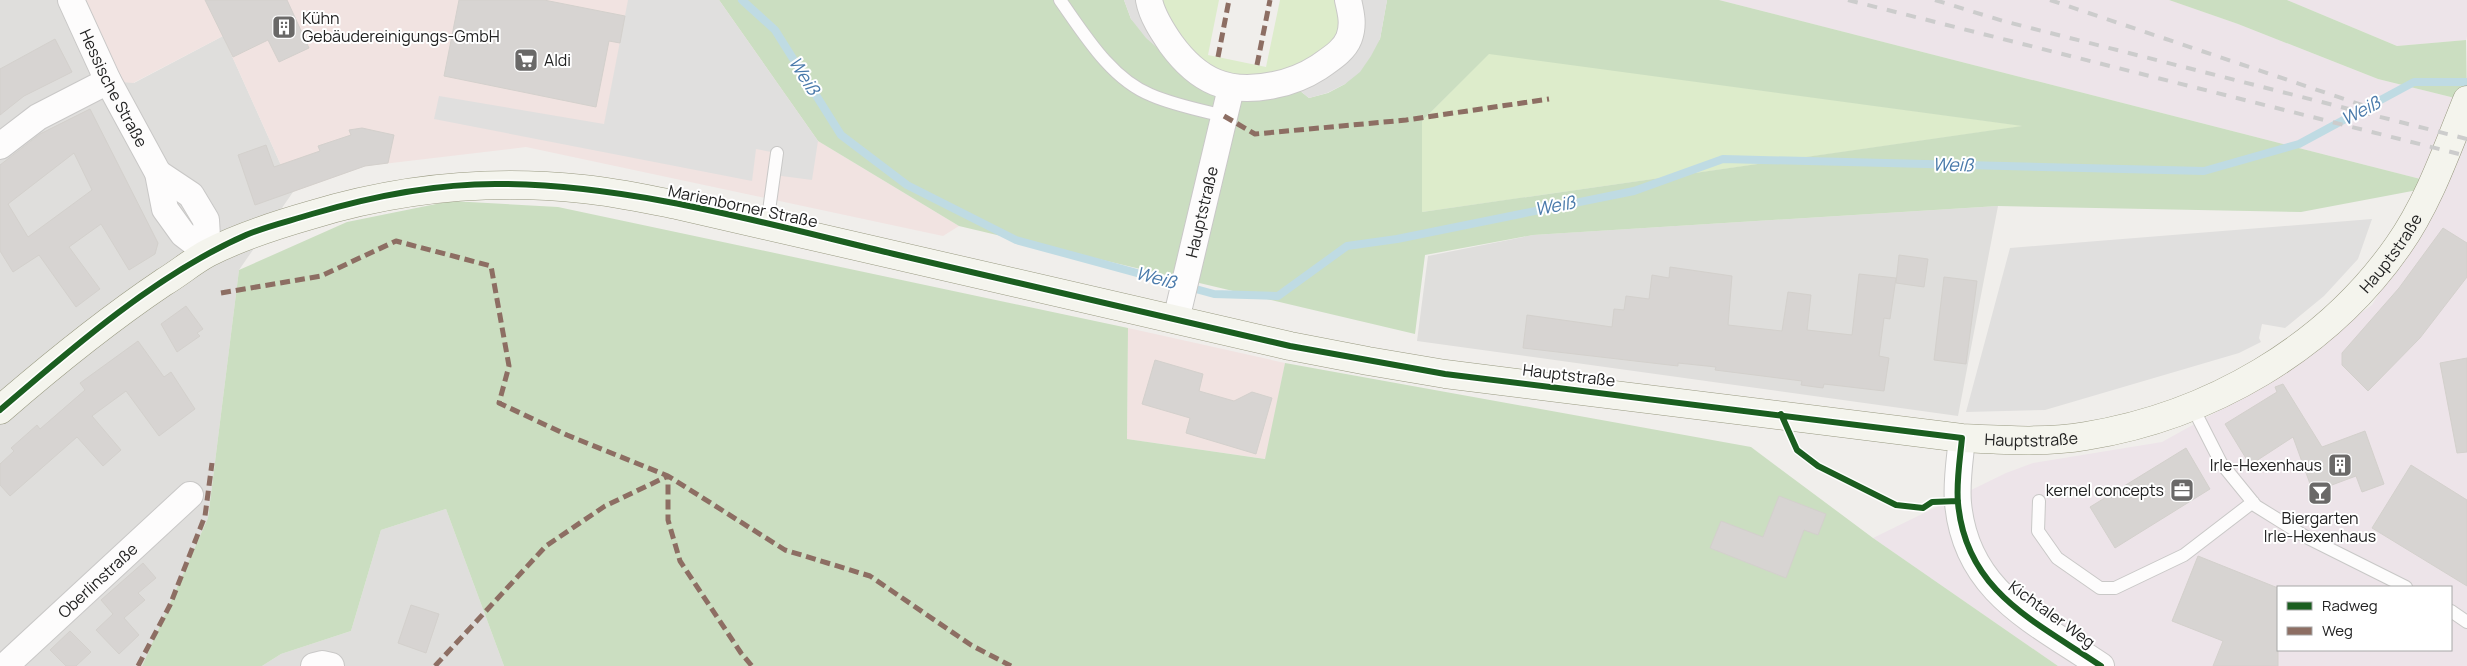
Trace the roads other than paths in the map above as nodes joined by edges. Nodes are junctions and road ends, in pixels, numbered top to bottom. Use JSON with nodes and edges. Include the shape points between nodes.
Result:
{"nodes":[{"id":1,"x":71,"y":0,"type":"edge"},
{"id":2,"x":1060,"y":0,"type":"edge"},
{"id":3,"x":1149,"y":0,"type":"edge"},
{"id":4,"x":1348,"y":0,"type":"edge"},
{"id":5,"x":108,"y":81,"type":"junction"},
{"id":6,"x":1230,"y":88,"type":"junction"},
{"id":7,"x":2467,"y":100,"type":"edge"},
{"id":8,"x":1224,"y":116,"type":"junction"},
{"id":9,"x":0,"y":146,"type":"edge"},
{"id":10,"x":778,"y":153,"type":"dead end"},
{"id":11,"x":767,"y":224,"type":"junction"},
{"id":12,"x":208,"y":253,"type":"junction"},
{"id":13,"x":1179,"y":309,"type":"junction"},
{"id":14,"x":2193,"y":408,"type":"junction"},
{"id":15,"x":0,"y":410,"type":"edge"},
{"id":16,"x":1962,"y":438,"type":"junction"},
{"id":17,"x":190,"y":495,"type":"dead end"},
{"id":18,"x":2039,"y":500,"type":"dead end"},
{"id":19,"x":2252,"y":502,"type":"junction"},
{"id":20,"x":2404,"y":586,"type":"edge"},
{"id":21,"x":2452,"y":612,"type":"edge"},
{"id":22,"x":2467,"y":622,"type":"edge"},
{"id":23,"x":5,"y":666,"type":"edge"},
{"id":24,"x":314,"y":666,"type":"edge"},
{"id":25,"x":331,"y":666,"type":"edge"},
{"id":26,"x":2102,"y":666,"type":"edge"}],
"edges":[{"from":1,"to":5,"type":"street","name":"Hessische Straße"},
{"from":2,"to":8,"type":"lane","via":[[1087,39],[1124,80],[1150,95]]},
{"from":3,"to":6,"type":"street","via":[[1161,30],[1177,52],[1203,76]]},
{"from":4,"to":6,"type":"street","via":[[1351,30],[1339,53],[1289,82],[1252,90]]},
{"from":5,"to":9,"type":"street","via":[[38,117]]},
{"from":5,"to":12,"type":"street","name":"Hessische Straße","via":[[158,174],[191,195],[206,220]]},
{"from":6,"to":8,"type":"street","name":"Hauptstraße"},
{"from":7,"to":14,"type":"main road","name":"Hauptstraße","via":[[2430,190],[2398,246],[2363,290],[2322,330],[2258,376]]},
{"from":8,"to":13,"type":"street","name":"Hauptstraße"},
{"from":10,"to":11,"type":"lane"},
{"from":11,"to":12,"type":"main road","name":"Marienborner Straße","via":[[585,189],[458,185],[342,205],[250,234]]},
{"from":11,"to":13,"type":"main road","name":"Marienborner Straße"},
{"from":12,"to":15,"type":"main road","name":"Marienborner Straße","via":[[71,349]]},
{"from":13,"to":16,"type":"main road","name":"Hauptstraße","via":[[1290,346],[1445,374]]},
{"from":14,"to":16,"type":"main road","name":"Hauptstraße","via":[[2086,436],[2016,441]]},
{"from":14,"to":19,"type":"lane","via":[[2221,463]]},
{"from":16,"to":26,"type":"street","name":"Kichtaler Weg","via":[[1958,501],[1963,534],[1983,577],[2001,596]]},
{"from":17,"to":23,"type":"street","name":"Oberlinstraße"},
{"from":18,"to":19,"type":"lane","via":[[2038,531],[2057,558],[2100,588],[2115,588],[2184,555]]},
{"from":19,"to":20,"type":"lane","via":[[2306,537]]},
{"from":21,"to":22,"type":"lane"},
{"from":24,"to":25,"type":"street"}]}
